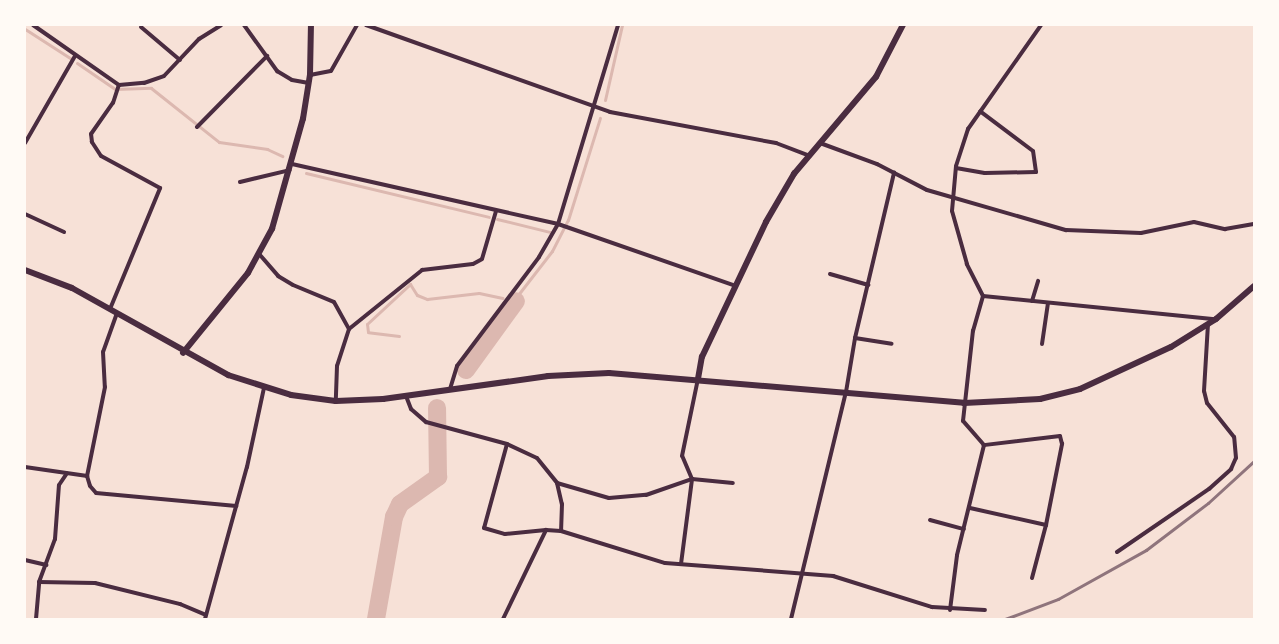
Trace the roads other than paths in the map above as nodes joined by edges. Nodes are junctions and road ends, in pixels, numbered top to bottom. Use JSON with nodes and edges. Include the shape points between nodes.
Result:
{"nodes":[{"id":1,"x":33,"y":25,"type":"edge"},
{"id":2,"x":244,"y":25,"type":"edge"},
{"id":3,"x":311,"y":25,"type":"edge"},
{"id":4,"x":357,"y":25,"type":"edge"},
{"id":5,"x":366,"y":25,"type":"edge"},
{"id":6,"x":618,"y":25,"type":"edge"},
{"id":7,"x":904,"y":25,"type":"edge"},
{"id":8,"x":1042,"y":25,"type":"edge"},
{"id":9,"x":218,"y":26,"type":"edge"},
{"id":10,"x":141,"y":27,"type":"dead end"},
{"id":11,"x":75,"y":56,"type":"junction"},
{"id":12,"x":267,"y":56,"type":"junction"},
{"id":13,"x":180,"y":60,"type":"junction"},
{"id":14,"x":310,"y":75,"type":"junction"},
{"id":15,"x":309,"y":83,"type":"junction"},
{"id":16,"x":119,"y":85,"type":"junction"},
{"id":17,"x":594,"y":103,"type":"junction"},
{"id":18,"x":980,"y":111,"type":"junction"},
{"id":19,"x":197,"y":127,"type":"dead end"},
{"id":20,"x":25,"y":143,"type":"edge"},
{"id":21,"x":820,"y":143,"type":"junction"},
{"id":22,"x":808,"y":155,"type":"junction"},
{"id":23,"x":291,"y":167,"type":"junction"},
{"id":24,"x":956,"y":168,"type":"junction"},
{"id":25,"x":894,"y":173,"type":"junction"},
{"id":26,"x":240,"y":182,"type":"dead end"},
{"id":27,"x":953,"y":197,"type":"junction"},
{"id":28,"x":496,"y":211,"type":"junction"},
{"id":29,"x":25,"y":214,"type":"edge"},
{"id":30,"x":558,"y":224,"type":"junction"},
{"id":31,"x":1254,"y":224,"type":"edge"},
{"id":32,"x":64,"y":232,"type":"dead end"},
{"id":33,"x":260,"y":255,"type":"junction"},
{"id":34,"x":25,"y":270,"type":"edge"},
{"id":35,"x":830,"y":274,"type":"dead end"},
{"id":36,"x":1038,"y":281,"type":"dead end"},
{"id":37,"x":868,"y":285,"type":"junction"},
{"id":38,"x":736,"y":286,"type":"junction"},
{"id":39,"x":1254,"y":286,"type":"edge"},
{"id":40,"x":983,"y":296,"type":"junction"},
{"id":41,"x":1032,"y":301,"type":"junction"},
{"id":42,"x":1048,"y":303,"type":"junction"},
{"id":43,"x":110,"y":309,"type":"junction"},
{"id":44,"x":117,"y":313,"type":"junction"},
{"id":45,"x":1216,"y":319,"type":"junction"},
{"id":46,"x":1208,"y":324,"type":"junction"},
{"id":47,"x":349,"y":329,"type":"junction"},
{"id":48,"x":855,"y":338,"type":"junction"},
{"id":49,"x":892,"y":344,"type":"dead end"},
{"id":50,"x":1042,"y":344,"type":"dead end"},
{"id":51,"x":183,"y":353,"type":"junction"},
{"id":52,"x":698,"y":379,"type":"junction"},
{"id":53,"x":264,"y":388,"type":"junction"},
{"id":54,"x":450,"y":390,"type":"junction"},
{"id":55,"x":846,"y":392,"type":"junction"},
{"id":56,"x":406,"y":396,"type":"junction"},
{"id":57,"x":336,"y":401,"type":"junction"},
{"id":58,"x":964,"y":403,"type":"junction"},
{"id":59,"x":507,"y":444,"type":"junction"},
{"id":60,"x":984,"y":445,"type":"junction"},
{"id":61,"x":25,"y":467,"type":"edge"},
{"id":62,"x":67,"y":473,"type":"junction"},
{"id":63,"x":88,"y":476,"type":"junction"},
{"id":64,"x":692,"y":479,"type":"junction"},
{"id":65,"x":733,"y":482,"type":"dead end"},
{"id":66,"x":557,"y":483,"type":"junction"},
{"id":67,"x":236,"y":506,"type":"junction"},
{"id":68,"x":970,"y":508,"type":"junction"},
{"id":69,"x":930,"y":520,"type":"dead end"},
{"id":70,"x":1046,"y":525,"type":"junction"},
{"id":71,"x":964,"y":529,"type":"junction"},
{"id":72,"x":546,"y":530,"type":"junction"},
{"id":73,"x":560,"y":531,"type":"junction"},
{"id":74,"x":1117,"y":552,"type":"dead end"},
{"id":75,"x":25,"y":560,"type":"edge"},
{"id":76,"x":681,"y":564,"type":"junction"},
{"id":77,"x":46,"y":565,"type":"junction"},
{"id":78,"x":804,"y":574,"type":"junction"},
{"id":79,"x":1032,"y":578,"type":"dead end"},
{"id":80,"x":39,"y":582,"type":"junction"},
{"id":81,"x":950,"y":610,"type":"junction"},
{"id":82,"x":986,"y":610,"type":"dead end"},
{"id":83,"x":205,"y":617,"type":"edge"},
{"id":84,"x":36,"y":619,"type":"edge"},
{"id":85,"x":503,"y":619,"type":"edge"},
{"id":86,"x":791,"y":619,"type":"edge"}],
"edges":[{"from":1,"to":11,"type":"street"},
{"from":2,"to":12,"type":"street"},
{"from":3,"to":14,"type":"street"},
{"from":4,"to":14,"type":"street","via":[[330,71]]},
{"from":5,"to":17,"type":"street"},
{"from":6,"to":17,"type":"street"},
{"from":7,"to":21,"type":"street","via":[[876,77]]},
{"from":8,"to":18,"type":"street"},
{"from":9,"to":13,"type":"street","via":[[199,39]]},
{"from":10,"to":13,"type":"street"},
{"from":11,"to":16,"type":"street"},
{"from":11,"to":20,"type":"street"},
{"from":12,"to":15,"type":"street","via":[[277,71],[292,80]]},
{"from":12,"to":19,"type":"street"},
{"from":13,"to":16,"type":"street","via":[[164,76],[144,83]]},
{"from":14,"to":15,"type":"street"},
{"from":15,"to":23,"type":"street"},
{"from":16,"to":43,"type":"street","via":[[117,94],[95,125],[92,142],[101,156],[160,188]]},
{"from":17,"to":22,"type":"street","via":[[610,112],[776,143]]},
{"from":17,"to":30,"type":"street"},
{"from":18,"to":24,"type":"street","via":[[968,129]]},
{"from":18,"to":24,"type":"street","via":[[1033,151],[1036,172],[985,173]]},
{"from":21,"to":22,"type":"street"},
{"from":21,"to":25,"type":"street"},
{"from":22,"to":38,"type":"street","via":[[766,222]]},
{"from":23,"to":26,"type":"street"},
{"from":23,"to":28,"type":"street"},
{"from":23,"to":33,"type":"street"},
{"from":24,"to":27,"type":"street"},
{"from":25,"to":27,"type":"street","via":[[908,182]]},
{"from":25,"to":37,"type":"street"},
{"from":27,"to":31,"type":"street","via":[[1066,230],[1141,234],[1194,222],[1225,229]]},
{"from":27,"to":40,"type":"street","via":[[952,211],[967,264]]},
{"from":28,"to":30,"type":"street"},
{"from":28,"to":47,"type":"street","via":[[482,259],[473,264],[422,270]]},
{"from":29,"to":32,"type":"street"},
{"from":30,"to":38,"type":"street"},
{"from":30,"to":54,"type":"street","via":[[538,257],[457,366]]},
{"from":33,"to":47,"type":"street","via":[[278,276],[293,286],[334,302]]},
{"from":33,"to":51,"type":"street"},
{"from":34,"to":43,"type":"main road","via":[[72,288]]},
{"from":35,"to":37,"type":"street"},
{"from":36,"to":41,"type":"street"},
{"from":37,"to":48,"type":"street"},
{"from":38,"to":52,"type":"street","via":[[702,357]]},
{"from":39,"to":45,"type":"main road"},
{"from":40,"to":41,"type":"street"},
{"from":40,"to":58,"type":"street","via":[[973,332]]},
{"from":41,"to":42,"type":"street"},
{"from":42,"to":45,"type":"street"},
{"from":42,"to":50,"type":"street"},
{"from":43,"to":44,"type":"main road"},
{"from":44,"to":51,"type":"main road"},
{"from":44,"to":63,"type":"street","via":[[103,352],[105,387]]},
{"from":45,"to":46,"type":"main road"},
{"from":46,"to":58,"type":"main road","via":[[1131,367],[1080,389],[1040,399]]},
{"from":46,"to":74,"type":"street","via":[[1204,391],[1207,403],[1234,437],[1236,458],[1231,469],[1209,489]]},
{"from":47,"to":57,"type":"street","via":[[337,366]]},
{"from":48,"to":49,"type":"street"},
{"from":48,"to":55,"type":"street"},
{"from":51,"to":53,"type":"main road","via":[[206,366]]},
{"from":52,"to":54,"type":"main road","via":[[580,373]]},
{"from":52,"to":55,"type":"main road"},
{"from":52,"to":64,"type":"street","via":[[682,456]]},
{"from":53,"to":57,"type":"main road"},
{"from":53,"to":67,"type":"street"},
{"from":54,"to":56,"type":"main road"},
{"from":55,"to":58,"type":"main road"},
{"from":55,"to":78,"type":"street"},
{"from":56,"to":57,"type":"main road"},
{"from":56,"to":59,"type":"street","via":[[411,409],[426,422],[440,428]]},
{"from":58,"to":60,"type":"street","via":[[963,420]]},
{"from":59,"to":66,"type":"street","via":[[537,458]]},
{"from":59,"to":72,"type":"street","via":[[484,528],[505,534]]},
{"from":60,"to":68,"type":"street"},
{"from":60,"to":70,"type":"street","via":[[1060,436],[1062,444]]},
{"from":61,"to":62,"type":"street"},
{"from":62,"to":63,"type":"street"},
{"from":62,"to":77,"type":"street","via":[[59,485],[55,539]]},
{"from":63,"to":67,"type":"street","via":[[90,486],[96,493]]},
{"from":64,"to":65,"type":"street"},
{"from":64,"to":66,"type":"street","via":[[646,495],[608,498]]},
{"from":64,"to":76,"type":"street"},
{"from":66,"to":73,"type":"street","via":[[562,504]]},
{"from":67,"to":83,"type":"street"},
{"from":68,"to":70,"type":"street"},
{"from":68,"to":71,"type":"street"},
{"from":69,"to":71,"type":"street"},
{"from":70,"to":79,"type":"street"},
{"from":71,"to":81,"type":"street"},
{"from":72,"to":73,"type":"street"},
{"from":72,"to":85,"type":"street"},
{"from":73,"to":76,"type":"street","via":[[665,563]]},
{"from":75,"to":77,"type":"street"},
{"from":76,"to":78,"type":"street"},
{"from":77,"to":80,"type":"street"},
{"from":78,"to":81,"type":"street","via":[[833,576]]},
{"from":78,"to":86,"type":"street"},
{"from":80,"to":83,"type":"street","via":[[95,583],[180,604]]},
{"from":80,"to":84,"type":"street"},
{"from":81,"to":82,"type":"street"}]}
